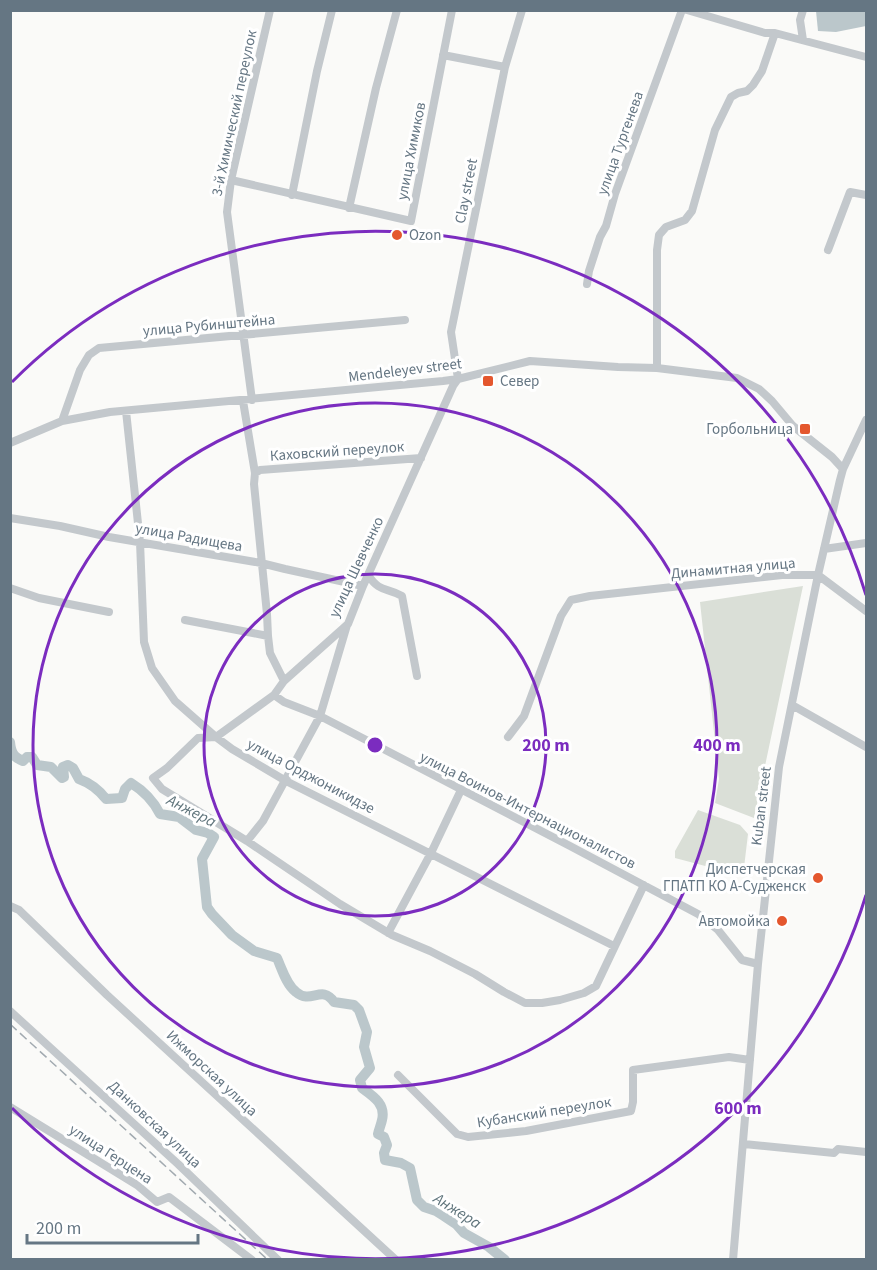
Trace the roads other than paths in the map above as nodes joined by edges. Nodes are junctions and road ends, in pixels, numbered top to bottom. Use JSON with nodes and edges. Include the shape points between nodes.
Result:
{"nodes":[{"id":1,"x":270,"y":10,"type":"edge"},
{"id":2,"x":332,"y":10,"type":"edge"},
{"id":3,"x":397,"y":10,"type":"edge"},
{"id":4,"x":452,"y":10,"type":"edge"},
{"id":5,"x":522,"y":10,"type":"edge"},
{"id":6,"x":682,"y":10,"type":"edge"},
{"id":7,"x":687,"y":10,"type":"edge"},
{"id":8,"x":803,"y":10,"type":"edge"},
{"id":9,"x":775,"y":33,"type":"junction"},
{"id":10,"x":802,"y":40,"type":"junction"},
{"id":11,"x":442,"y":55,"type":"junction"},
{"id":12,"x":867,"y":57,"type":"edge"},
{"id":13,"x":505,"y":67,"type":"junction"},
{"id":14,"x":231,"y":180,"type":"junction"},
{"id":15,"x":292,"y":195,"type":"junction"},
{"id":16,"x":867,"y":195,"type":"edge"},
{"id":17,"x":349,"y":208,"type":"junction"},
{"id":18,"x":828,"y":250,"type":"dead end"},
{"id":19,"x":587,"y":284,"type":"dead end"},
{"id":20,"x":405,"y":320,"type":"dead end"},
{"id":21,"x":243,"y":336,"type":"junction"},
{"id":22,"x":657,"y":369,"type":"junction"},
{"id":23,"x":458,"y":379,"type":"junction"},
{"id":24,"x":252,"y":400,"type":"junction"},
{"id":25,"x":243,"y":401,"type":"junction"},
{"id":26,"x":126,"y":411,"type":"junction"},
{"id":27,"x":867,"y":420,"type":"edge"},
{"id":28,"x":63,"y":421,"type":"junction"},
{"id":29,"x":10,"y":443,"type":"edge"},
{"id":30,"x":421,"y":458,"type":"junction"},
{"id":31,"x":843,"y":469,"type":"junction"},
{"id":32,"x":255,"y":473,"type":"junction"},
{"id":33,"x":10,"y":518,"type":"edge"},
{"id":34,"x":141,"y":542,"type":"junction"},
{"id":35,"x":867,"y":543,"type":"edge"},
{"id":36,"x":824,"y":549,"type":"junction"},
{"id":37,"x":261,"y":563,"type":"junction"},
{"id":38,"x":368,"y":575,"type":"junction"},
{"id":39,"x":818,"y":575,"type":"junction"},
{"id":40,"x":363,"y":586,"type":"junction"},
{"id":41,"x":10,"y":588,"type":"edge"},
{"id":42,"x":867,"y":611,"type":"edge"},
{"id":43,"x":109,"y":612,"type":"dead end"},
{"id":44,"x":185,"y":620,"type":"dead end"},
{"id":45,"x":348,"y":624,"type":"junction"},
{"id":46,"x":268,"y":636,"type":"junction"},
{"id":47,"x":417,"y":676,"type":"dead end"},
{"id":48,"x":284,"y":681,"type":"junction"},
{"id":49,"x":274,"y":694,"type":"junction"},
{"id":50,"x":792,"y":705,"type":"junction"},
{"id":51,"x":320,"y":716,"type":"junction"},
{"id":52,"x":216,"y":737,"type":"junction"},
{"id":53,"x":508,"y":737,"type":"dead end"},
{"id":54,"x":867,"y":747,"type":"edge"},
{"id":55,"x":286,"y":781,"type":"junction"},
{"id":56,"x":461,"y":790,"type":"junction"},
{"id":57,"x":247,"y":841,"type":"junction"},
{"id":58,"x":431,"y":853,"type":"junction"},
{"id":59,"x":644,"y":885,"type":"junction"},
{"id":60,"x":10,"y":906,"type":"edge"},
{"id":61,"x":388,"y":933,"type":"junction"},
{"id":62,"x":614,"y":946,"type":"junction"},
{"id":63,"x":758,"y":964,"type":"junction"},
{"id":64,"x":10,"y":1011,"type":"edge"},
{"id":65,"x":750,"y":1060,"type":"junction"},
{"id":66,"x":398,"y":1075,"type":"dead end"},
{"id":67,"x":10,"y":1107,"type":"edge"},
{"id":68,"x":744,"y":1144,"type":"junction"},
{"id":69,"x":867,"y":1152,"type":"edge"},
{"id":70,"x":252,"y":1260,"type":"edge"},
{"id":71,"x":278,"y":1260,"type":"edge"},
{"id":72,"x":396,"y":1260,"type":"edge"},
{"id":73,"x":733,"y":1260,"type":"edge"}],
"edges":[{"from":1,"to":14,"type":"street","name":"3-й Химический переулок"},
{"from":2,"to":15,"type":"street"},
{"from":3,"to":17,"type":"street"},
{"from":4,"to":11,"type":"street","name":"улица Химиков"},
{"from":5,"to":13,"type":"street","name":"Clay street"},
{"from":6,"to":19,"type":"street","name":"улица Тургенева","via":[[600,237]]},
{"from":7,"to":9,"type":"street"},
{"from":8,"to":10,"type":"street"},
{"from":9,"to":10,"type":"street"},
{"from":9,"to":22,"type":"street","via":[[762,71],[747,91],[731,97],[715,130],[692,212],[658,235]]},
{"from":10,"to":12,"type":"street"},
{"from":11,"to":13,"type":"street"},
{"from":11,"to":17,"type":"street","name":"улица Химиков","via":[[411,221]]},
{"from":13,"to":23,"type":"street","name":"Clay street","via":[[451,332]]},
{"from":14,"to":15,"type":"street","name":"улица Химиков"},
{"from":14,"to":21,"type":"street","name":"3-й Химический переулок","via":[[226,212]]},
{"from":15,"to":17,"type":"street","name":"улица Химиков"},
{"from":16,"to":18,"type":"street","via":[[850,192]]},
{"from":20,"to":21,"type":"street","name":"улица Рубинштейна"},
{"from":21,"to":24,"type":"street","name":"3-й Химический переулок"},
{"from":21,"to":28,"type":"street","name":"улица Рубинштейна","via":[[99,348],[80,370]]},
{"from":22,"to":23,"type":"street","name":"Mendeleyev street","via":[[530,361]]},
{"from":22,"to":31,"type":"street","name":"Mendeleyev street","via":[[737,378],[759,389],[793,426]]},
{"from":23,"to":24,"type":"street","name":"Mendeleyev street"},
{"from":23,"to":30,"type":"street","name":"улица Шевченко"},
{"from":24,"to":25,"type":"street","name":"Mendeleyev street"},
{"from":25,"to":26,"type":"street","name":"Mendeleyev street"},
{"from":25,"to":32,"type":"street"},
{"from":26,"to":28,"type":"street","name":"Mendeleyev street"},
{"from":26,"to":34,"type":"street","name":"улица Орджоникидзе"},
{"from":27,"to":31,"type":"street","name":"Kuban street"},
{"from":28,"to":29,"type":"street","name":"Mendeleyev street"},
{"from":30,"to":32,"type":"street","name":"Каховский переулок"},
{"from":30,"to":38,"type":"street","name":"улица Шевченко"},
{"from":31,"to":36,"type":"street","name":"Kuban street"},
{"from":32,"to":37,"type":"street"},
{"from":33,"to":34,"type":"street","name":"улица Радищева"},
{"from":34,"to":37,"type":"street","name":"улица Радищева"},
{"from":34,"to":52,"type":"street","name":"улица Орджоникидзе","via":[[144,642],[152,668],[175,701]]},
{"from":35,"to":36,"type":"street"},
{"from":36,"to":39,"type":"street","name":"Kuban street"},
{"from":37,"to":40,"type":"street","name":"улица Радищева"},
{"from":37,"to":46,"type":"street"},
{"from":38,"to":40,"type":"street","name":"улица Шевченко"},
{"from":38,"to":47,"type":"street","via":[[375,586],[402,596]]},
{"from":39,"to":42,"type":"street"},
{"from":39,"to":50,"type":"street","name":"Kuban street"},
{"from":39,"to":53,"type":"street","name":"Динамитная улица","via":[[782,575],[571,600],[561,616],[524,716]]},
{"from":40,"to":45,"type":"street","name":"улица Шевченко"},
{"from":41,"to":43,"type":"street"},
{"from":44,"to":46,"type":"street"},
{"from":45,"to":48,"type":"street","name":"улица Шевченко"},
{"from":45,"to":51,"type":"street"},
{"from":46,"to":48,"type":"street","via":[[270,652]]},
{"from":48,"to":49,"type":"street","name":"улица Шевченко"},
{"from":49,"to":51,"type":"street","name":"улица Воинов-Интернационалистов"},
{"from":49,"to":52,"type":"street","name":"улица Шевченко"},
{"from":50,"to":54,"type":"street"},
{"from":50,"to":63,"type":"street","name":"Kuban street","via":[[779,767]]},
{"from":51,"to":55,"type":"street"},
{"from":51,"to":56,"type":"street","name":"улица Воинов-Интернационалистов"},
{"from":52,"to":55,"type":"street","name":"улица Орджоникидзе"},
{"from":52,"to":57,"type":"street","name":"улица Шевченко","via":[[198,738],[153,778],[162,789]]},
{"from":55,"to":57,"type":"street"},
{"from":55,"to":58,"type":"street","name":"улица Орджоникидзе"},
{"from":56,"to":58,"type":"street"},
{"from":56,"to":59,"type":"street","name":"улица Воинов-Интернационалистов"},
{"from":57,"to":61,"type":"street"},
{"from":58,"to":61,"type":"street"},
{"from":58,"to":62,"type":"street","name":"улица Орджоникидзе"},
{"from":59,"to":62,"type":"street"},
{"from":59,"to":63,"type":"street","name":"улица Воинов-Интернационалистов","via":[[698,914],[718,930],[742,960]]},
{"from":60,"to":72,"type":"street","name":"Ижморская улица","via":[[19,910]]},
{"from":61,"to":62,"type":"street","via":[[430,951],[525,1003],[584,993],[596,986]]},
{"from":63,"to":65,"type":"street","name":"Kuban street"},
{"from":64,"to":71,"type":"street","name":"Данковская улица"},
{"from":65,"to":66,"type":"street","name":"Кубанский переулок","via":[[729,1057],[633,1070],[631,1111],[526,1131],[468,1137],[457,1134]]},
{"from":65,"to":68,"type":"street","name":"Kuban street"},
{"from":67,"to":70,"type":"street","name":"улица Герцена","via":[[137,1185],[157,1202],[169,1197]]},
{"from":68,"to":69,"type":"street","via":[[834,1153],[838,1149]]},
{"from":68,"to":73,"type":"street","name":"Kuban street"}]}
